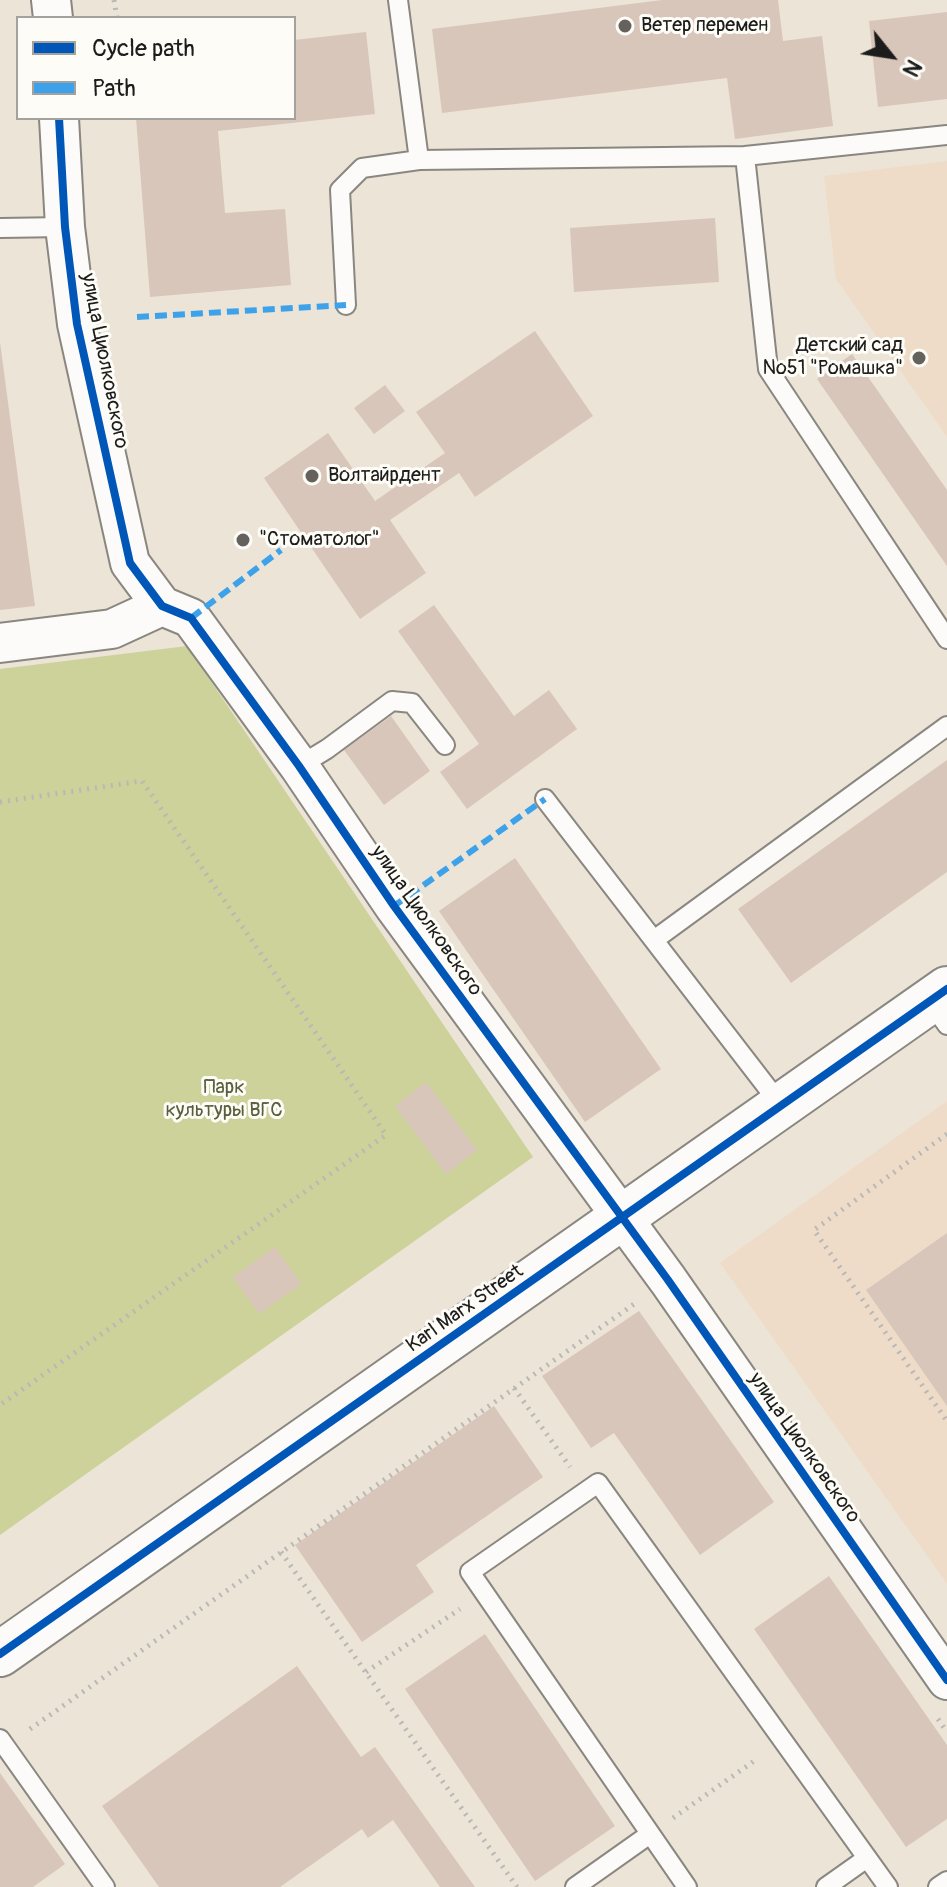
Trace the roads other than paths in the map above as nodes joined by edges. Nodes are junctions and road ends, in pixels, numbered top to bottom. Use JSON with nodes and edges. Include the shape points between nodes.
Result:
{"nodes":[{"id":1,"x":398,"y":0,"type":"edge"},
{"id":2,"x":59,"y":120,"type":"edge"},
{"id":3,"x":947,"y":135,"type":"edge"},
{"id":4,"x":745,"y":156,"type":"junction"},
{"id":5,"x":419,"y":160,"type":"junction"},
{"id":6,"x":65,"y":227,"type":"junction"},
{"id":7,"x":0,"y":228,"type":"edge"},
{"id":8,"x":346,"y":305,"type":"dead end"},
{"id":9,"x":162,"y":606,"type":"junction"},
{"id":10,"x":947,"y":639,"type":"edge"},
{"id":11,"x":0,"y":643,"type":"edge"},
{"id":12,"x":947,"y":726,"type":"edge"},
{"id":13,"x":445,"y":745,"type":"dead end"},
{"id":14,"x":299,"y":766,"type":"junction"},
{"id":15,"x":545,"y":799,"type":"dead end"},
{"id":16,"x":654,"y":940,"type":"junction"},
{"id":17,"x":941,"y":1005,"type":"edge"},
{"id":18,"x":780,"y":1104,"type":"junction"},
{"id":19,"x":621,"y":1219,"type":"junction"},
{"id":20,"x":0,"y":1654,"type":"edge"},
{"id":21,"x":947,"y":1680,"type":"edge"},
{"id":22,"x":0,"y":1739,"type":"edge"},
{"id":23,"x":650,"y":1834,"type":"junction"},
{"id":24,"x":867,"y":1858,"type":"junction"},
{"id":25,"x":947,"y":1881,"type":"edge"},
{"id":26,"x":101,"y":1886,"type":"edge"},
{"id":27,"x":575,"y":1887,"type":"edge"},
{"id":28,"x":687,"y":1887,"type":"edge"},
{"id":29,"x":826,"y":1887,"type":"edge"},
{"id":30,"x":888,"y":1887,"type":"edge"},
{"id":31,"x":938,"y":1887,"type":"edge"}],
"edges":[{"from":1,"to":5,"type":"lane"},
{"from":2,"to":6,"type":"street","name":"улица Циолковского"},
{"from":3,"to":4,"type":"lane"},
{"from":4,"to":5,"type":"lane"},
{"from":4,"to":10,"type":"lane","via":[[768,369]]},
{"from":5,"to":8,"type":"lane","via":[[362,168],[340,190]]},
{"from":6,"to":7,"type":"lane"},
{"from":6,"to":9,"type":"street","name":"улица Циолковского","via":[[77,324],[130,563]]},
{"from":9,"to":11,"type":"street","via":[[112,629]]},
{"from":9,"to":14,"type":"street","name":"улица Циолковского","via":[[191,618]]},
{"from":12,"to":16,"type":"lane"},
{"from":13,"to":14,"type":"lane","via":[[412,703],[392,701]]},
{"from":14,"to":19,"type":"street","name":"улица Циолковского"},
{"from":15,"to":16,"type":"lane"},
{"from":16,"to":18,"type":"lane"},
{"from":17,"to":18,"type":"street","name":"Karl Marx Street"},
{"from":18,"to":19,"type":"street","name":"Karl Marx Street"},
{"from":19,"to":20,"type":"street","name":"Karl Marx Street"},
{"from":19,"to":21,"type":"street","name":"улица Циолковского"},
{"from":22,"to":26,"type":"lane"},
{"from":23,"to":24,"type":"lane","via":[[470,1572],[598,1483]]},
{"from":23,"to":27,"type":"lane"},
{"from":23,"to":28,"type":"lane"},
{"from":24,"to":29,"type":"lane"},
{"from":24,"to":30,"type":"lane"},
{"from":25,"to":31,"type":"lane"}]}
